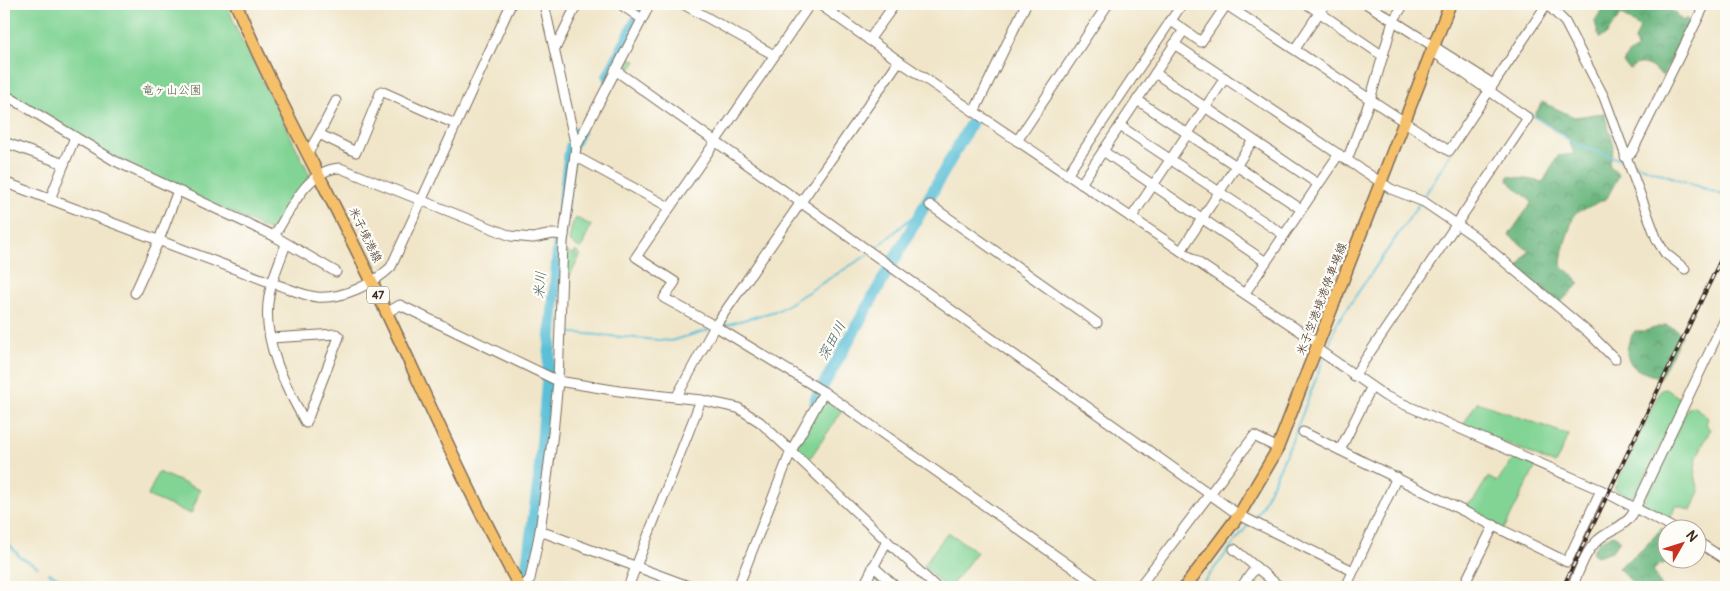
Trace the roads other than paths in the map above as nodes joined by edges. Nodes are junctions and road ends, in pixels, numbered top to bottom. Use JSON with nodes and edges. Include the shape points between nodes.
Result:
{"nodes":[{"id":1,"x":236,"y":4,"type":"edge"},
{"id":2,"x":511,"y":4,"type":"edge"},
{"id":3,"x":544,"y":4,"type":"edge"},
{"id":4,"x":577,"y":4,"type":"edge"},
{"id":5,"x":620,"y":4,"type":"edge"},
{"id":6,"x":650,"y":4,"type":"edge"},
{"id":7,"x":683,"y":4,"type":"edge"},
{"id":8,"x":810,"y":4,"type":"edge"},
{"id":9,"x":818,"y":4,"type":"edge"},
{"id":10,"x":895,"y":4,"type":"edge"},
{"id":11,"x":1026,"y":4,"type":"edge"},
{"id":12,"x":1108,"y":4,"type":"edge"},
{"id":13,"x":1182,"y":4,"type":"edge"},
{"id":14,"x":1226,"y":4,"type":"edge"},
{"id":15,"x":1307,"y":4,"type":"edge"},
{"id":16,"x":1325,"y":4,"type":"edge"},
{"id":17,"x":1367,"y":4,"type":"edge"},
{"id":18,"x":1404,"y":4,"type":"edge"},
{"id":19,"x":1450,"y":4,"type":"edge"},
{"id":20,"x":1704,"y":4,"type":"edge"},
{"id":21,"x":1548,"y":5,"type":"edge"},
{"id":22,"x":1319,"y":12,"type":"junction"},
{"id":23,"x":642,"y":19,"type":"junction"},
{"id":24,"x":1170,"y":20,"type":"junction"},
{"id":25,"x":1393,"y":21,"type":"junction"},
{"id":26,"x":1184,"y":30,"type":"junction"},
{"id":27,"x":870,"y":40,"type":"junction"},
{"id":28,"x":1174,"y":44,"type":"junction"},
{"id":29,"x":1434,"y":47,"type":"junction"},
{"id":30,"x":555,"y":49,"type":"junction"},
{"id":31,"x":1295,"y":49,"type":"junction"},
{"id":32,"x":774,"y":55,"type":"junction"},
{"id":33,"x":1383,"y":56,"type":"junction"},
{"id":34,"x":898,"y":61,"type":"junction"},
{"id":35,"x":615,"y":70,"type":"junction"},
{"id":36,"x":1155,"y":73,"type":"junction"},
{"id":37,"x":1225,"y":78,"type":"junction"},
{"id":38,"x":1491,"y":87,"type":"junction"},
{"id":39,"x":4,"y":94,"type":"edge"},
{"id":40,"x":1137,"y":100,"type":"junction"},
{"id":41,"x":1370,"y":100,"type":"junction"},
{"id":42,"x":336,"y":101,"type":"dead end"},
{"id":43,"x":1205,"y":108,"type":"junction"},
{"id":44,"x":974,"y":112,"type":"junction"},
{"id":45,"x":1404,"y":122,"type":"junction"},
{"id":46,"x":454,"y":124,"type":"junction"},
{"id":47,"x":1120,"y":126,"type":"junction"},
{"id":48,"x":319,"y":134,"type":"junction"},
{"id":49,"x":1187,"y":134,"type":"junction"},
{"id":50,"x":75,"y":137,"type":"junction"},
{"id":51,"x":1253,"y":140,"type":"junction"},
{"id":52,"x":714,"y":141,"type":"junction"},
{"id":53,"x":1018,"y":141,"type":"junction"},
{"id":54,"x":4,"y":142,"type":"edge"},
{"id":55,"x":1103,"y":151,"type":"junction"},
{"id":56,"x":308,"y":152,"type":"junction"},
{"id":57,"x":575,"y":152,"type":"junction"},
{"id":58,"x":1339,"y":154,"type":"junction"},
{"id":59,"x":1626,"y":157,"type":"junction"},
{"id":60,"x":1170,"y":159,"type":"junction"},
{"id":61,"x":1347,"y":160,"type":"junction"},
{"id":62,"x":64,"y":164,"type":"junction"},
{"id":63,"x":1236,"y":166,"type":"junction"},
{"id":64,"x":319,"y":173,"type":"junction"},
{"id":65,"x":1067,"y":174,"type":"junction"},
{"id":66,"x":4,"y":182,"type":"edge"},
{"id":67,"x":1381,"y":182,"type":"junction"},
{"id":68,"x":1081,"y":184,"type":"junction"},
{"id":69,"x":1318,"y":184,"type":"junction"},
{"id":70,"x":1153,"y":185,"type":"junction"},
{"id":71,"x":177,"y":192,"type":"junction"},
{"id":72,"x":1219,"y":192,"type":"junction"},
{"id":73,"x":50,"y":199,"type":"junction"},
{"id":74,"x":421,"y":199,"type":"junction"},
{"id":75,"x":800,"y":203,"type":"junction"},
{"id":76,"x":930,"y":205,"type":"dead end"},
{"id":77,"x":669,"y":207,"type":"junction"},
{"id":78,"x":1301,"y":209,"type":"junction"},
{"id":79,"x":1131,"y":218,"type":"junction"},
{"id":80,"x":1202,"y":218,"type":"junction"},
{"id":81,"x":1457,"y":225,"type":"junction"},
{"id":82,"x":564,"y":235,"type":"junction"},
{"id":83,"x":1284,"y":235,"type":"junction"},
{"id":84,"x":274,"y":236,"type":"junction"},
{"id":85,"x":159,"y":240,"type":"junction"},
{"id":86,"x":286,"y":244,"type":"junction"},
{"id":87,"x":1180,"y":250,"type":"junction"},
{"id":88,"x":1266,"y":262,"type":"junction"},
{"id":89,"x":1685,"y":269,"type":"dead end"},
{"id":90,"x":336,"y":272,"type":"dead end"},
{"id":91,"x":372,"y":282,"type":"junction"},
{"id":92,"x":272,"y":283,"type":"junction"},
{"id":93,"x":135,"y":293,"type":"dead end"},
{"id":94,"x":1245,"y":294,"type":"junction"},
{"id":95,"x":386,"y":312,"type":"junction"},
{"id":96,"x":1726,"y":317,"type":"edge"},
{"id":97,"x":1097,"y":323,"type":"dead end"},
{"id":98,"x":715,"y":326,"type":"junction"},
{"id":99,"x":271,"y":338,"type":"junction"},
{"id":100,"x":1318,"y":346,"type":"junction"},
{"id":101,"x":1615,"y":359,"type":"dead end"},
{"id":102,"x":1354,"y":376,"type":"junction"},
{"id":103,"x":558,"y":381,"type":"junction"},
{"id":104,"x":1372,"y":388,"type":"junction"},
{"id":105,"x":824,"y":392,"type":"junction"},
{"id":106,"x":677,"y":396,"type":"junction"},
{"id":107,"x":701,"y":400,"type":"junction"},
{"id":108,"x":1303,"y":432,"type":"dead end"},
{"id":109,"x":1278,"y":448,"type":"junction"},
{"id":110,"x":1340,"y":450,"type":"junction"},
{"id":111,"x":792,"y":451,"type":"junction"},
{"id":112,"x":1397,"y":477,"type":"junction"},
{"id":113,"x":1601,"y":490,"type":"junction"},
{"id":114,"x":1211,"y":494,"type":"junction"},
{"id":115,"x":1636,"y":508,"type":"junction"},
{"id":116,"x":1240,"y":515,"type":"junction"},
{"id":117,"x":1658,"y":520,"type":"edge"},
{"id":118,"x":1494,"y":525,"type":"junction"},
{"id":119,"x":540,"y":531,"type":"junction"},
{"id":120,"x":887,"y":541,"type":"junction"},
{"id":121,"x":1708,"y":548,"type":"edge"},
{"id":122,"x":1234,"y":549,"type":"dead end"},
{"id":123,"x":1726,"y":560,"type":"edge"},
{"id":124,"x":636,"y":566,"type":"junction"},
{"id":125,"x":873,"y":566,"type":"junction"},
{"id":126,"x":1256,"y":567,"type":"junction"},
{"id":127,"x":1353,"y":571,"type":"junction"},
{"id":128,"x":522,"y":587,"type":"edge"},
{"id":129,"x":628,"y":587,"type":"edge"},
{"id":130,"x":691,"y":587,"type":"edge"},
{"id":131,"x":738,"y":587,"type":"edge"},
{"id":132,"x":863,"y":587,"type":"edge"},
{"id":133,"x":896,"y":587,"type":"edge"},
{"id":134,"x":936,"y":587,"type":"edge"},
{"id":135,"x":1100,"y":587,"type":"edge"},
{"id":136,"x":1139,"y":587,"type":"edge"},
{"id":137,"x":1185,"y":587,"type":"edge"},
{"id":138,"x":1241,"y":587,"type":"edge"},
{"id":139,"x":1280,"y":587,"type":"edge"},
{"id":140,"x":1346,"y":587,"type":"edge"},
{"id":141,"x":1463,"y":587,"type":"edge"},
{"id":142,"x":1572,"y":587,"type":"edge"}],
"edges":[{"from":1,"to":56,"type":"main road","name":"米子境港線","number":"47"},
{"from":2,"to":46,"type":"street"},
{"from":3,"to":30,"type":"street"},
{"from":4,"to":30,"type":"street"},
{"from":5,"to":23,"type":"street"},
{"from":6,"to":23,"type":"street"},
{"from":7,"to":32,"type":"street"},
{"from":8,"to":32,"type":"street"},
{"from":9,"to":27,"type":"street"},
{"from":10,"to":27,"type":"street"},
{"from":11,"to":44,"type":"street"},
{"from":12,"to":53,"type":"street"},
{"from":13,"to":24,"type":"street"},
{"from":14,"to":26,"type":"street","via":[[1201,42]]},
{"from":14,"to":31,"type":"street"},
{"from":15,"to":22,"type":"street"},
{"from":16,"to":22,"type":"street"},
{"from":17,"to":25,"type":"street"},
{"from":18,"to":25,"type":"street"},
{"from":19,"to":29,"type":"main road","name":"米子空港境港停車場線"},
{"from":20,"to":59,"type":"street","via":[[1632,152]]},
{"from":21,"to":38,"type":"street"},
{"from":21,"to":59,"type":"street","via":[[1565,22],[1604,97]]},
{"from":22,"to":31,"type":"street"},
{"from":22,"to":33,"type":"street"},
{"from":23,"to":35,"type":"street"},
{"from":24,"to":26,"type":"street"},
{"from":24,"to":65,"type":"street"},
{"from":25,"to":29,"type":"street"},
{"from":25,"to":33,"type":"street"},
{"from":26,"to":28,"type":"street"},
{"from":27,"to":34,"type":"street"},
{"from":28,"to":36,"type":"street"},
{"from":28,"to":37,"type":"street"},
{"from":29,"to":38,"type":"street","via":[[1443,50]]},
{"from":29,"to":45,"type":"main road","name":"米子空港境港停車場線"},
{"from":30,"to":57,"type":"street"},
{"from":31,"to":41,"type":"street"},
{"from":32,"to":52,"type":"street"},
{"from":33,"to":41,"type":"street"},
{"from":34,"to":44,"type":"street"},
{"from":34,"to":75,"type":"street"},
{"from":35,"to":52,"type":"street"},
{"from":35,"to":57,"type":"street"},
{"from":36,"to":40,"type":"street"},
{"from":36,"to":43,"type":"street"},
{"from":37,"to":43,"type":"street"},
{"from":37,"to":58,"type":"street"},
{"from":38,"to":45,"type":"street","via":[[1449,150]]},
{"from":38,"to":81,"type":"street","via":[[1528,118]]},
{"from":39,"to":50,"type":"street"},
{"from":40,"to":47,"type":"street"},
{"from":40,"to":49,"type":"street"},
{"from":41,"to":45,"type":"street"},
{"from":41,"to":61,"type":"street"},
{"from":42,"to":48,"type":"street"},
{"from":43,"to":49,"type":"street"},
{"from":43,"to":51,"type":"street"},
{"from":44,"to":53,"type":"street"},
{"from":45,"to":67,"type":"main road","name":"米子空港境港停車場線"},
{"from":46,"to":48,"type":"street","via":[[381,91],[356,152]]},
{"from":46,"to":74,"type":"street"},
{"from":47,"to":55,"type":"street"},
{"from":47,"to":60,"type":"street"},
{"from":48,"to":56,"type":"street"},
{"from":49,"to":60,"type":"street"},
{"from":49,"to":63,"type":"street"},
{"from":50,"to":62,"type":"street"},
{"from":50,"to":71,"type":"street"},
{"from":51,"to":63,"type":"street"},
{"from":51,"to":69,"type":"street"},
{"from":52,"to":75,"type":"street"},
{"from":52,"to":77,"type":"street"},
{"from":53,"to":65,"type":"street"},
{"from":54,"to":62,"type":"street"},
{"from":55,"to":68,"type":"street"},
{"from":55,"to":70,"type":"street"},
{"from":56,"to":64,"type":"main road","name":"米子境港線","number":"47"},
{"from":57,"to":77,"type":"street"},
{"from":57,"to":82,"type":"street"},
{"from":58,"to":61,"type":"street"},
{"from":58,"to":69,"type":"street"},
{"from":59,"to":89,"type":"street","via":[[1656,240],[1665,253]]},
{"from":60,"to":70,"type":"street"},
{"from":60,"to":72,"type":"street"},
{"from":61,"to":67,"type":"street"},
{"from":62,"to":73,"type":"street"},
{"from":63,"to":72,"type":"street"},
{"from":63,"to":78,"type":"street"},
{"from":64,"to":74,"type":"street","via":[[329,168],[340,168]]},
{"from":64,"to":84,"type":"street"},
{"from":64,"to":91,"type":"main road","name":"米子境港線","number":"47"},
{"from":65,"to":68,"type":"street"},
{"from":66,"to":73,"type":"street"},
{"from":67,"to":81,"type":"street","via":[[1424,202]]},
{"from":67,"to":100,"type":"main road","name":"米子空港境港停車場線"},
{"from":68,"to":79,"type":"street"},
{"from":69,"to":78,"type":"street"},
{"from":70,"to":79,"type":"street"},
{"from":70,"to":80,"type":"street"},
{"from":71,"to":84,"type":"street"},
{"from":71,"to":85,"type":"street"},
{"from":72,"to":80,"type":"street"},
{"from":72,"to":83,"type":"street"},
{"from":73,"to":85,"type":"street"},
{"from":74,"to":82,"type":"street","via":[[511,236]]},
{"from":74,"to":91,"type":"street","via":[[391,267]]},
{"from":75,"to":98,"type":"street"},
{"from":75,"to":114,"type":"street"},
{"from":76,"to":97,"type":"street"},
{"from":77,"to":98,"type":"street","via":[[636,257],[675,282],[664,298]]},
{"from":78,"to":83,"type":"street"},
{"from":79,"to":87,"type":"street"},
{"from":80,"to":87,"type":"street"},
{"from":80,"to":88,"type":"street"},
{"from":81,"to":101,"type":"street","via":[[1497,255]]},
{"from":81,"to":102,"type":"street"},
{"from":82,"to":103,"type":"street"},
{"from":83,"to":88,"type":"street"},
{"from":84,"to":86,"type":"street"},
{"from":85,"to":92,"type":"street"},
{"from":85,"to":93,"type":"street"},
{"from":86,"to":90,"type":"street"},
{"from":86,"to":92,"type":"street"},
{"from":87,"to":94,"type":"street"},
{"from":88,"to":94,"type":"street"},
{"from":91,"to":92,"type":"street","via":[[337,295],[316,297]]},
{"from":91,"to":95,"type":"main road","name":"米子境港線","number":"47"},
{"from":92,"to":99,"type":"street","via":[[268,297]]},
{"from":94,"to":100,"type":"street"},
{"from":95,"to":103,"type":"street","via":[[400,305]]},
{"from":95,"to":128,"type":"main road","name":"米子境港線","number":"47","via":[[489,530]]},
{"from":96,"to":115,"type":"street"},
{"from":98,"to":105,"type":"street"},
{"from":98,"to":106,"type":"street"},
{"from":99,"to":99,"type":"street","via":[[279,370],[306,423],[340,337],[336,334]]},
{"from":100,"to":102,"type":"street"},
{"from":100,"to":109,"type":"main road","name":"米子空港境港停車場線"},
{"from":102,"to":104,"type":"street"},
{"from":103,"to":106,"type":"street"},
{"from":103,"to":119,"type":"street"},
{"from":104,"to":110,"type":"street"},
{"from":104,"to":113,"type":"street","via":[[1399,403]]},
{"from":105,"to":111,"type":"street"},
{"from":105,"to":135,"type":"street"},
{"from":106,"to":107,"type":"street"},
{"from":107,"to":111,"type":"street","via":[[738,408],[760,422]]},
{"from":107,"to":124,"type":"street"},
{"from":108,"to":110,"type":"street"},
{"from":109,"to":114,"type":"street","via":[[1254,436]]},
{"from":109,"to":116,"type":"main road","name":"米子空港境港停車場線"},
{"from":110,"to":112,"type":"street"},
{"from":111,"to":120,"type":"street"},
{"from":111,"to":131,"type":"street"},
{"from":112,"to":118,"type":"street"},
{"from":112,"to":127,"type":"street"},
{"from":113,"to":115,"type":"street"},
{"from":113,"to":118,"type":"street","via":[[1566,562]]},
{"from":114,"to":116,"type":"street"},
{"from":114,"to":136,"type":"street"},
{"from":115,"to":117,"type":"street"},
{"from":115,"to":142,"type":"street","via":[[1628,522],[1599,538],[1591,547]]},
{"from":116,"to":127,"type":"street"},
{"from":116,"to":137,"type":"main road","name":"米子空港境港停車場線"},
{"from":118,"to":141,"type":"street"},
{"from":119,"to":124,"type":"street"},
{"from":119,"to":128,"type":"street","via":[[530,579]]},
{"from":120,"to":125,"type":"street"},
{"from":120,"to":134,"type":"street"},
{"from":121,"to":123,"type":"street"},
{"from":122,"to":126,"type":"street"},
{"from":124,"to":129,"type":"street"},
{"from":124,"to":130,"type":"street"},
{"from":125,"to":132,"type":"street"},
{"from":125,"to":133,"type":"street"},
{"from":126,"to":138,"type":"street"},
{"from":126,"to":139,"type":"street"},
{"from":127,"to":140,"type":"street"}]}
